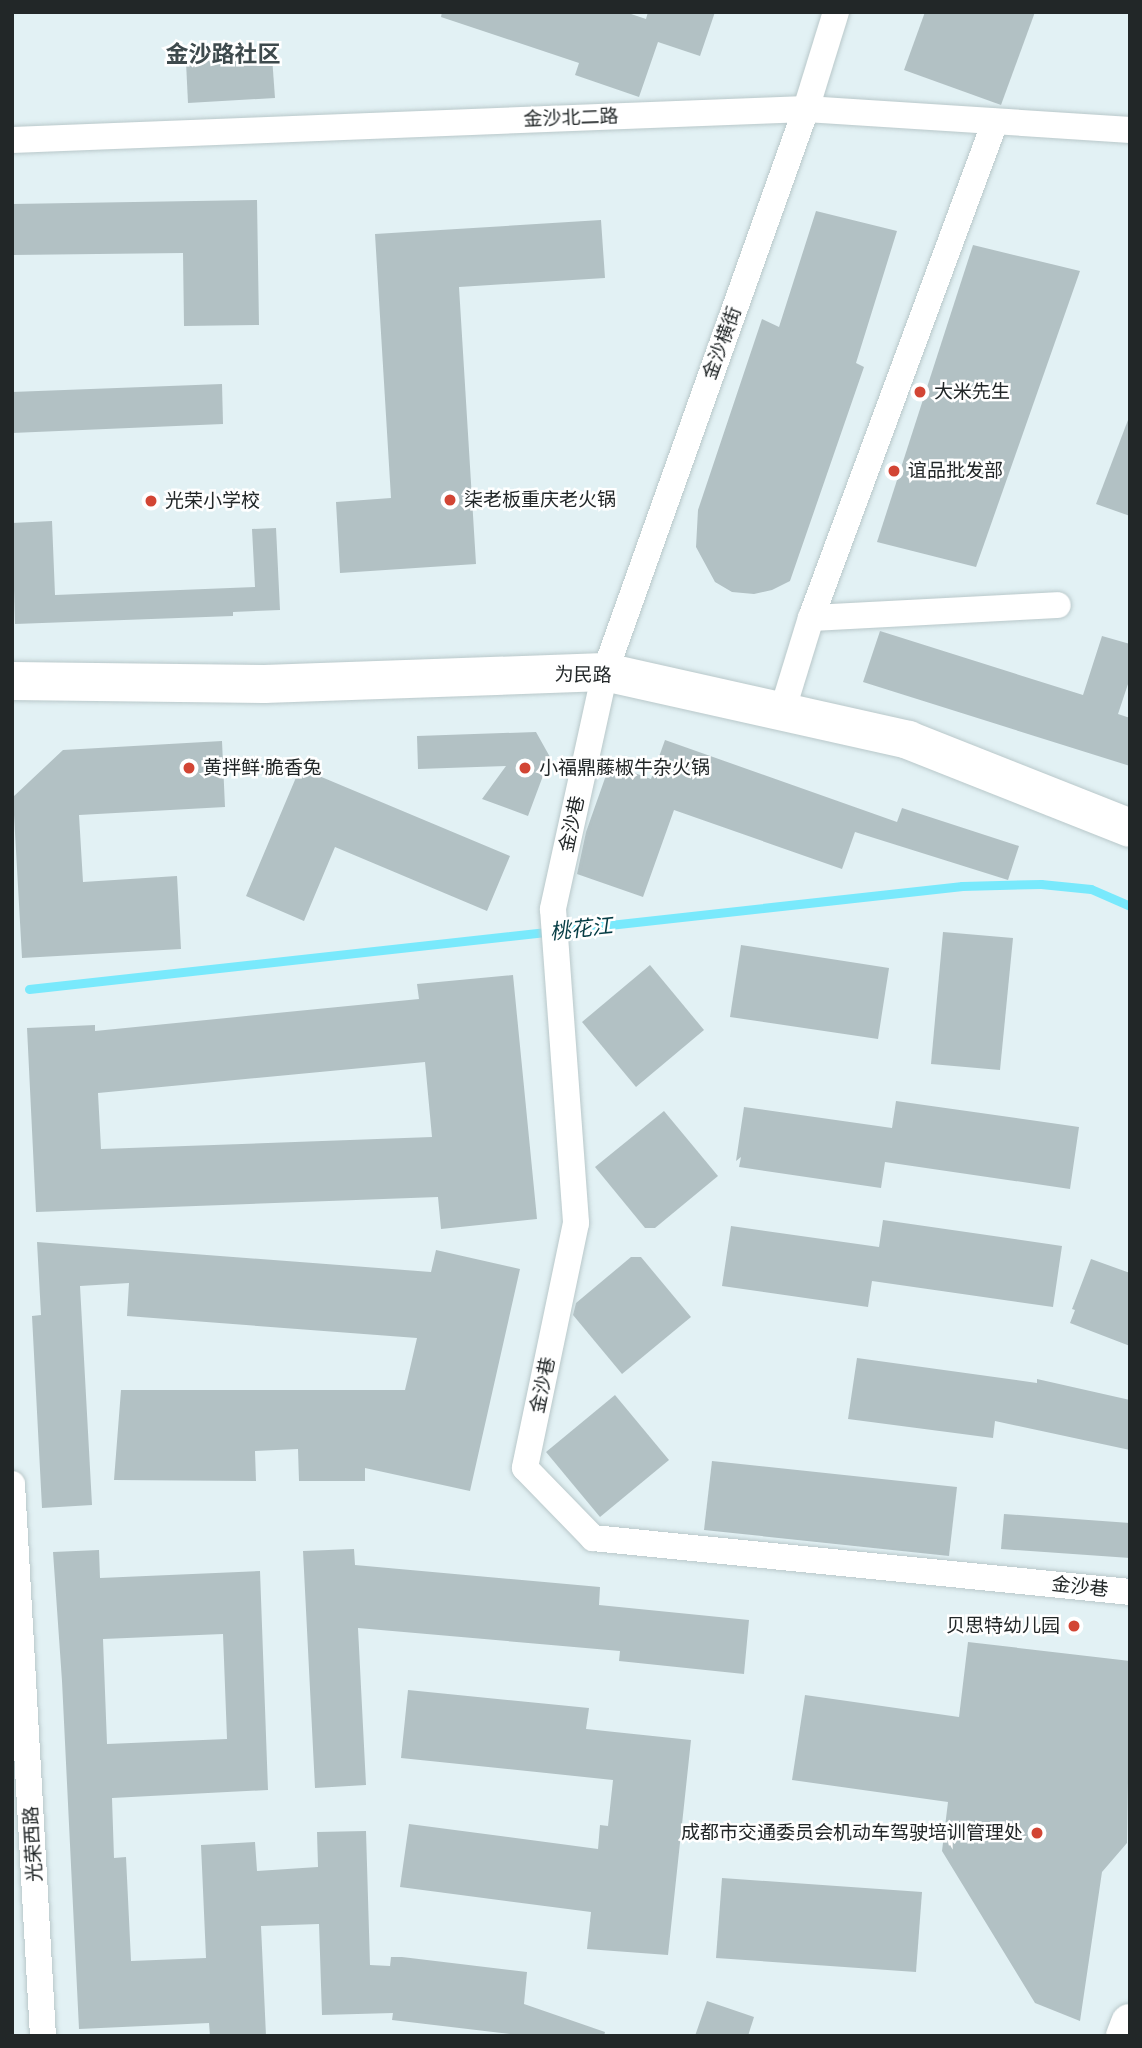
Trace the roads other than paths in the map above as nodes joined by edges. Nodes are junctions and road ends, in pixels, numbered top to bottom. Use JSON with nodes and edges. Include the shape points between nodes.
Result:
{"nodes":[{"id":1,"x":836,"y":12,"type":"edge"},
{"id":2,"x":806,"y":109,"type":"junction"},
{"id":3,"x":995,"y":122,"type":"junction"},
{"id":4,"x":1130,"y":130,"type":"edge"},
{"id":5,"x":12,"y":140,"type":"edge"},
{"id":6,"x":1058,"y":605,"type":"dead end"},
{"id":7,"x":811,"y":618,"type":"junction"},
{"id":8,"x":605,"y":673,"type":"junction"},
{"id":9,"x":12,"y":681,"type":"edge"},
{"id":10,"x":782,"y":712,"type":"junction"},
{"id":11,"x":1130,"y":828,"type":"edge"},
{"id":12,"x":12,"y":1484,"type":"edge"},
{"id":13,"x":1130,"y":1592,"type":"edge"},
{"id":14,"x":17,"y":1642,"type":"edge"},
{"id":15,"x":1130,"y":2022,"type":"edge"},
{"id":16,"x":43,"y":2036,"type":"edge"},
{"id":17,"x":1125,"y":2036,"type":"edge"}],
"edges":[{"from":1,"to":2,"type":"street","name":"金沙横街"},
{"from":2,"to":3,"type":"street","name":"金沙北二路"},
{"from":2,"to":5,"type":"street","name":"金沙北二路"},
{"from":2,"to":8,"type":"street","name":"金沙横街"},
{"from":3,"to":4,"type":"street","name":"金沙北二路"},
{"from":3,"to":7,"type":"street"},
{"from":6,"to":7,"type":"street"},
{"from":7,"to":10,"type":"street"},
{"from":8,"to":9,"type":"street","name":"为民路","via":[[264,684]]},
{"from":8,"to":10,"type":"street","name":"为民路"},
{"from":8,"to":13,"type":"street","name":"金沙巷","via":[[553,909],[576,1223],[525,1468],[593,1538]]},
{"from":10,"to":11,"type":"street","name":"为民路","via":[[908,740]]},
{"from":12,"to":14,"type":"street","name":"光荣西路"},
{"from":14,"to":16,"type":"street","name":"光荣西路"},
{"from":15,"to":17,"type":"street"}]}
